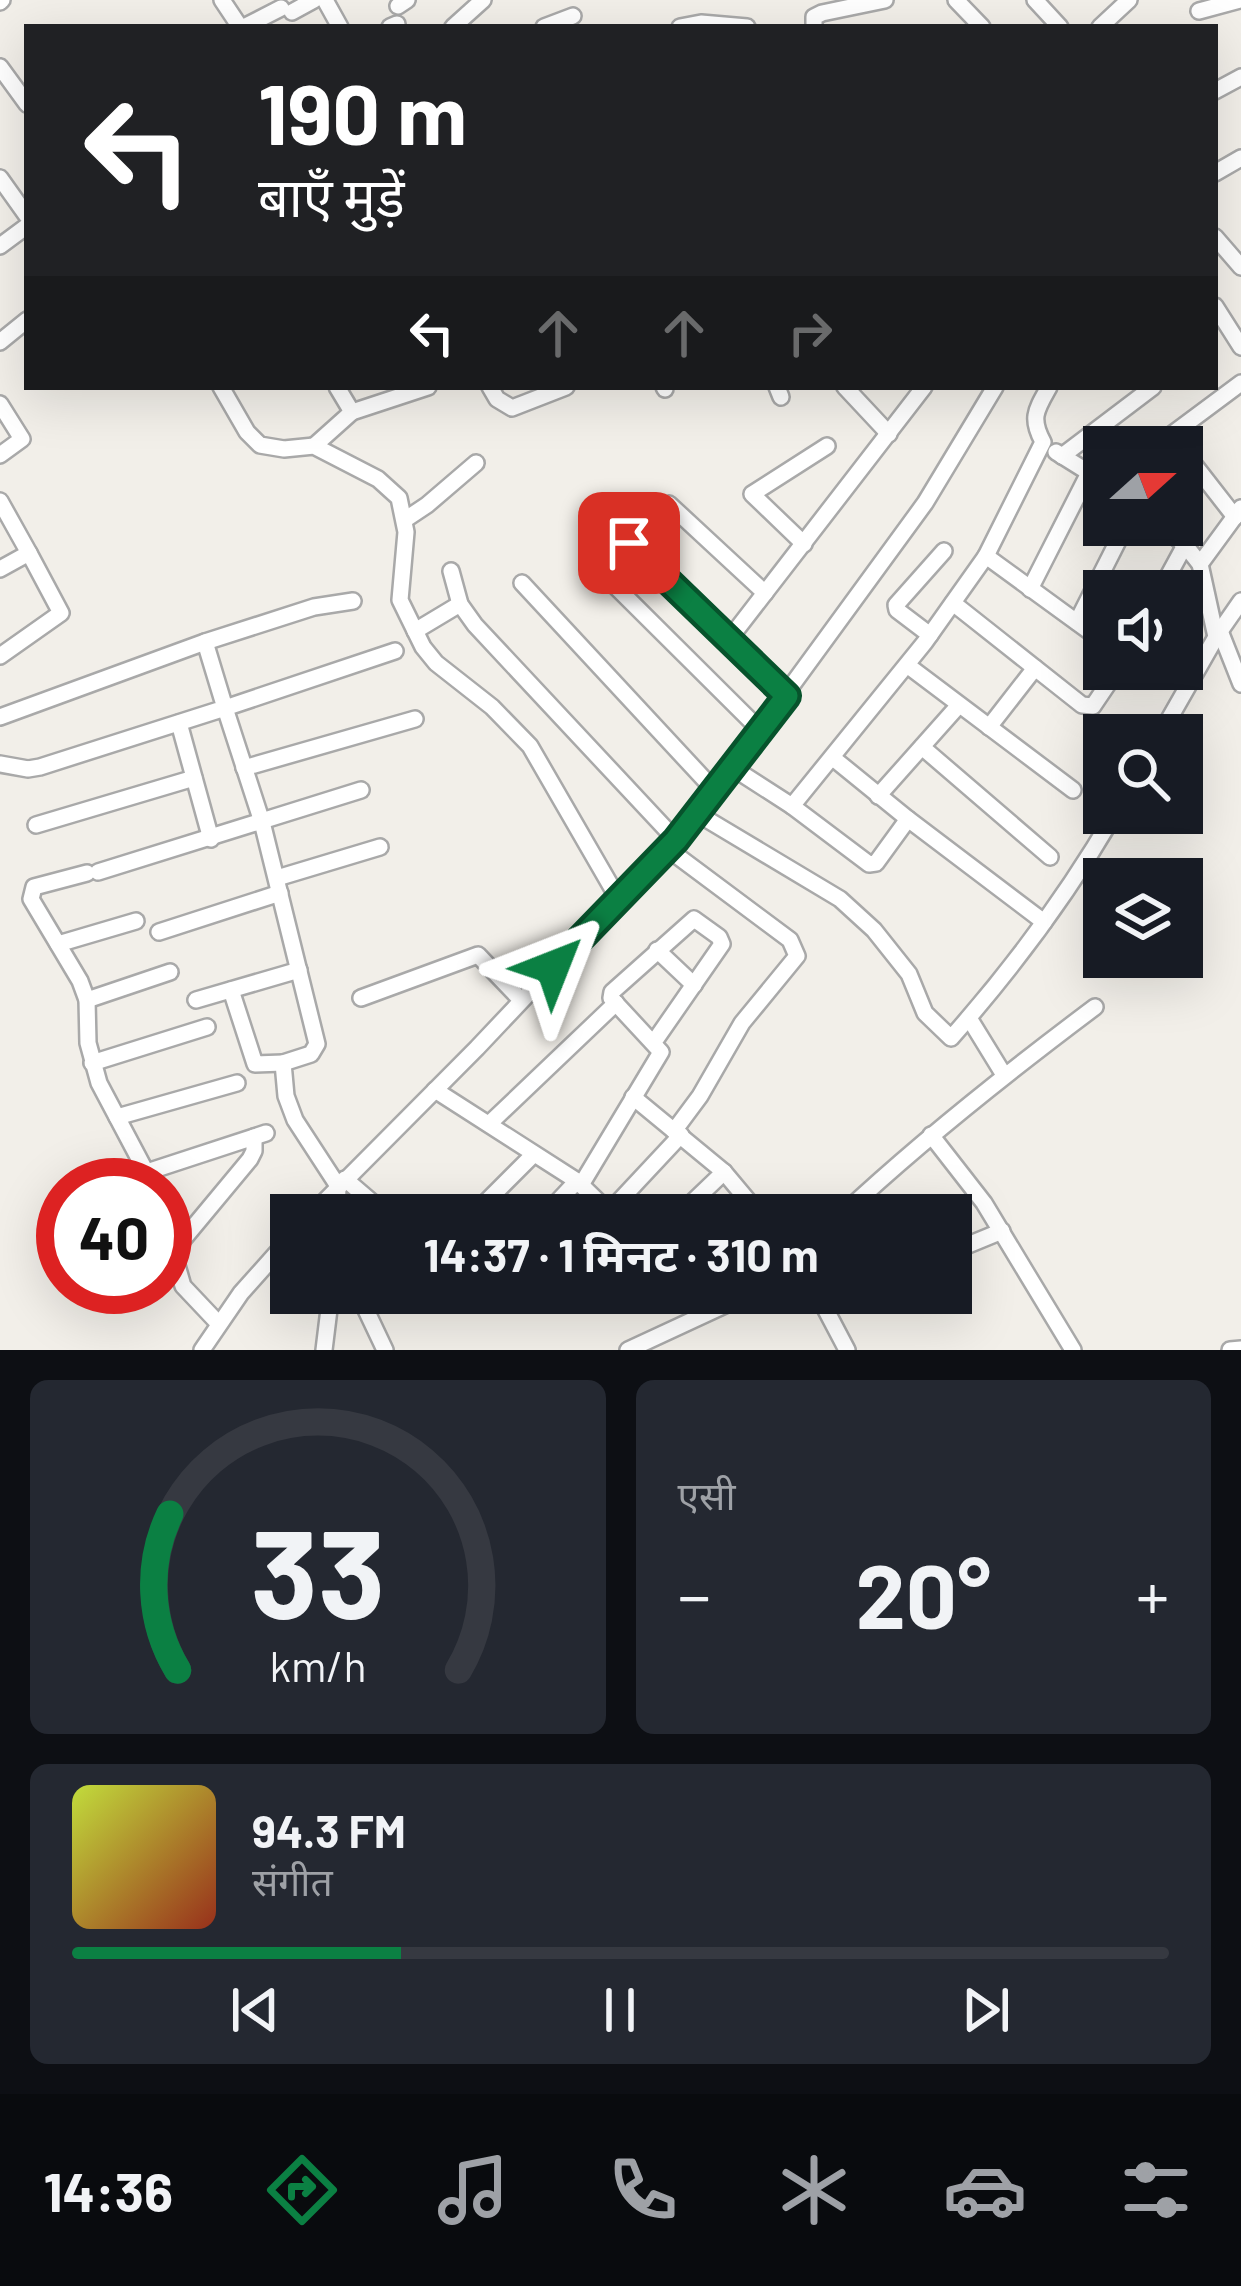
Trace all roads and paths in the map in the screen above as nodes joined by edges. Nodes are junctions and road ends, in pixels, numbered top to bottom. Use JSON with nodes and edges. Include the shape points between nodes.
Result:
{"nodes":[{"id":1,"x":314,"y":0,"type":"edge"},
{"id":2,"x":483,"y":0,"type":"edge"},
{"id":3,"x":885,"y":0,"type":"edge"},
{"id":4,"x":956,"y":0,"type":"edge"},
{"id":5,"x":1035,"y":0,"type":"edge"},
{"id":6,"x":1129,"y":0,"type":"edge"},
{"id":7,"x":1240,"y":0,"type":"edge"},
{"id":8,"x":1203,"y":6,"type":"edge"},
{"id":9,"x":573,"y":16,"type":"dead end"},
{"id":10,"x":245,"y":24,"type":"edge"},
{"id":11,"x":456,"y":24,"type":"edge"},
{"id":12,"x":552,"y":24,"type":"edge"},
{"id":13,"x":814,"y":24,"type":"edge"},
{"id":14,"x":979,"y":24,"type":"edge"},
{"id":15,"x":1057,"y":24,"type":"edge"},
{"id":16,"x":1103,"y":24,"type":"edge"},
{"id":17,"x":0,"y":67,"type":"edge"},
{"id":18,"x":21,"y":97,"type":"edge"},
{"id":19,"x":0,"y":100,"type":"edge"},
{"id":20,"x":0,"y":178,"type":"edge"},
{"id":21,"x":24,"y":212,"type":"edge"},
{"id":22,"x":1218,"y":240,"type":"edge"},
{"id":23,"x":1241,"y":267,"type":"edge"},
{"id":24,"x":1218,"y":310,"type":"edge"},
{"id":25,"x":24,"y":322,"type":"edge"},
{"id":26,"x":1231,"y":328,"type":"junction"},
{"id":27,"x":1218,"y":338,"type":"edge"},
{"id":28,"x":0,"y":342,"type":"edge"},
{"id":29,"x":1241,"y":347,"type":"edge"},
{"id":30,"x":1241,"y":383,"type":"edge"},
{"id":31,"x":339,"y":390,"type":"edge"},
{"id":32,"x":419,"y":390,"type":"edge"},
{"id":33,"x":492,"y":390,"type":"edge"},
{"id":34,"x":558,"y":390,"type":"edge"},
{"id":35,"x":848,"y":390,"type":"edge"},
{"id":36,"x":922,"y":390,"type":"edge"},
{"id":37,"x":992,"y":390,"type":"edge"},
{"id":38,"x":1047,"y":390,"type":"edge"},
{"id":39,"x":1149,"y":390,"type":"edge"},
{"id":40,"x":223,"y":392,"type":"edge"},
{"id":41,"x":0,"y":406,"type":"edge"},
{"id":42,"x":352,"y":412,"type":"junction"},
{"id":43,"x":1197,"y":426,"type":"edge"},
{"id":44,"x":889,"y":434,"type":"junction"},
{"id":45,"x":1043,"y":442,"type":"junction"},
{"id":46,"x":314,"y":446,"type":"junction"},
{"id":47,"x":826,"y":446,"type":"dead end"},
{"id":48,"x":0,"y":455,"type":"edge"},
{"id":49,"x":1062,"y":456,"type":"junction"},
{"id":50,"x":476,"y":463,"type":"dead end"},
{"id":51,"x":1083,"y":470,"type":"edge"},
{"id":52,"x":1203,"y":472,"type":"edge"},
{"id":53,"x":1083,"y":500,"type":"edge"},
{"id":54,"x":0,"y":501,"type":"edge"},
{"id":55,"x":668,"y":504,"type":"dead end"},
{"id":56,"x":1238,"y":512,"type":"edge"},
{"id":57,"x":406,"y":525,"type":"junction"},
{"id":58,"x":629,"y":543,"type":"dead end"},
{"id":59,"x":804,"y":544,"type":"junction"},
{"id":60,"x":1115,"y":546,"type":"edge"},
{"id":61,"x":1186,"y":546,"type":"edge"},
{"id":62,"x":944,"y":551,"type":"dead end"},
{"id":63,"x":29,"y":553,"type":"junction"},
{"id":64,"x":986,"y":556,"type":"junction"},
{"id":65,"x":1200,"y":564,"type":"junction"},
{"id":66,"x":596,"y":567,"type":"dead end"},
{"id":67,"x":0,"y":569,"type":"edge"},
{"id":68,"x":452,"y":571,"type":"dead end"},
{"id":69,"x":522,"y":583,"type":"dead end"},
{"id":70,"x":1030,"y":589,"type":"junction"},
{"id":71,"x":765,"y":593,"type":"junction"},
{"id":72,"x":353,"y":601,"type":"dead end"},
{"id":73,"x":953,"y":602,"type":"junction"},
{"id":74,"x":1241,"y":602,"type":"edge"},
{"id":75,"x":460,"y":604,"type":"junction"},
{"id":76,"x":1077,"y":622,"type":"junction"},
{"id":77,"x":1083,"y":626,"type":"edge"},
{"id":78,"x":415,"y":631,"type":"junction"},
{"id":79,"x":1218,"y":634,"type":"junction"},
{"id":80,"x":930,"y":635,"type":"junction"},
{"id":81,"x":727,"y":641,"type":"junction"},
{"id":82,"x":205,"y":642,"type":"junction"},
{"id":83,"x":395,"y":651,"type":"dead end"},
{"id":84,"x":0,"y":656,"type":"edge"},
{"id":85,"x":907,"y":665,"type":"junction"},
{"id":86,"x":1035,"y":668,"type":"junction"},
{"id":87,"x":1241,"y":684,"type":"edge"},
{"id":88,"x":1105,"y":690,"type":"edge"},
{"id":89,"x":787,"y":696,"type":"junction"},
{"id":90,"x":959,"y":705,"type":"junction"},
{"id":91,"x":225,"y":707,"type":"junction"},
{"id":92,"x":1172,"y":714,"type":"edge"},
{"id":93,"x":0,"y":717,"type":"edge"},
{"id":94,"x":415,"y":719,"type":"dead end"},
{"id":95,"x":178,"y":722,"type":"junction"},
{"id":96,"x":989,"y":727,"type":"junction"},
{"id":97,"x":761,"y":731,"type":"junction"},
{"id":98,"x":922,"y":747,"type":"junction"},
{"id":99,"x":832,"y":758,"type":"junction"},
{"id":100,"x":0,"y":764,"type":"edge"},
{"id":101,"x":733,"y":767,"type":"junction"},
{"id":102,"x":244,"y":768,"type":"junction"},
{"id":103,"x":194,"y":778,"type":"junction"},
{"id":104,"x":361,"y":790,"type":"dead end"},
{"id":105,"x":1073,"y":790,"type":"dead end"},
{"id":106,"x":716,"y":792,"type":"junction"},
{"id":107,"x":878,"y":796,"type":"junction"},
{"id":108,"x":792,"y":806,"type":"junction"},
{"id":109,"x":698,"y":814,"type":"junction"},
{"id":110,"x":908,"y":819,"type":"junction"},
{"id":111,"x":262,"y":822,"type":"junction"},
{"id":112,"x":36,"y":825,"type":"dead end"},
{"id":113,"x":1101,"y":834,"type":"edge"},
{"id":114,"x":211,"y":839,"type":"junction"},
{"id":115,"x":672,"y":844,"type":"junction"},
{"id":116,"x":380,"y":848,"type":"dead end"},
{"id":117,"x":1050,"y":857,"type":"dead end"},
{"id":118,"x":278,"y":886,"type":"junction"},
{"id":119,"x":619,"y":900,"type":"junction"},
{"id":120,"x":136,"y":921,"type":"dead end"},
{"id":121,"x":1044,"y":922,"type":"junction"},
{"id":122,"x":159,"y":932,"type":"dead end"},
{"id":123,"x":58,"y":944,"type":"junction"},
{"id":124,"x":657,"y":950,"type":"junction"},
{"id":125,"x":299,"y":970,"type":"junction"},
{"id":126,"x":170,"y":973,"type":"dead end"},
{"id":127,"x":694,"y":985,"type":"junction"},
{"id":128,"x":231,"y":990,"type":"junction"},
{"id":129,"x":361,"y":998,"type":"dead end"},
{"id":130,"x":87,"y":1000,"type":"junction"},
{"id":131,"x":196,"y":1000,"type":"dead end"},
{"id":132,"x":521,"y":1000,"type":"junction"},
{"id":133,"x":616,"y":1003,"type":"junction"},
{"id":134,"x":1095,"y":1007,"type":"dead end"},
{"id":135,"x":969,"y":1018,"type":"junction"},
{"id":136,"x":207,"y":1027,"type":"dead end"},
{"id":137,"x":653,"y":1042,"type":"junction"},
{"id":138,"x":92,"y":1063,"type":"junction"},
{"id":139,"x":283,"y":1063,"type":"junction"},
{"id":140,"x":1004,"y":1075,"type":"junction"},
{"id":141,"x":237,"y":1083,"type":"dead end"},
{"id":142,"x":435,"y":1090,"type":"junction"},
{"id":143,"x":633,"y":1097,"type":"junction"},
{"id":144,"x":117,"y":1117,"type":"junction"},
{"id":145,"x":489,"y":1124,"type":"junction"},
{"id":146,"x":677,"y":1133,"type":"junction"},
{"id":147,"x":932,"y":1135,"type":"junction"},
{"id":148,"x":534,"y":1154,"type":"junction"},
{"id":149,"x":139,"y":1158,"type":"edge"},
{"id":150,"x":192,"y":1162,"type":"edge"},
{"id":151,"x":724,"y":1172,"type":"junction"},
{"id":152,"x":342,"y":1182,"type":"junction"},
{"id":153,"x":579,"y":1183,"type":"junction"},
{"id":154,"x":331,"y":1194,"type":"edge"},
{"id":155,"x":340,"y":1194,"type":"edge"},
{"id":156,"x":358,"y":1194,"type":"edge"},
{"id":157,"x":493,"y":1194,"type":"edge"},
{"id":158,"x":567,"y":1194,"type":"edge"},
{"id":159,"x":591,"y":1194,"type":"edge"},
{"id":160,"x":627,"y":1194,"type":"edge"},
{"id":161,"x":701,"y":1194,"type":"edge"},
{"id":162,"x":742,"y":1194,"type":"edge"},
{"id":163,"x":869,"y":1194,"type":"edge"},
{"id":164,"x":192,"y":1229,"type":"edge"},
{"id":165,"x":1003,"y":1232,"type":"junction"},
{"id":166,"x":972,"y":1244,"type":"edge"},
{"id":167,"x":270,"y":1263,"type":"edge"},
{"id":168,"x":192,"y":1298,"type":"edge"},
{"id":169,"x":328,"y":1314,"type":"edge"},
{"id":170,"x":368,"y":1314,"type":"edge"},
{"id":171,"x":706,"y":1314,"type":"edge"},
{"id":172,"x":828,"y":1314,"type":"edge"},
{"id":173,"x":211,"y":1335,"type":"edge"},
{"id":174,"x":1241,"y":1348,"type":"edge"},
{"id":175,"x":324,"y":1350,"type":"edge"},
{"id":176,"x":385,"y":1350,"type":"edge"},
{"id":177,"x":628,"y":1350,"type":"edge"},
{"id":178,"x":847,"y":1350,"type":"edge"},
{"id":179,"x":1072,"y":1350,"type":"edge"},
{"id":180,"x":1230,"y":1350,"type":"edge"}],
"edges":[{"from":1,"to":10,"type":"street"},
{"from":2,"to":11,"type":"street"},
{"from":3,"to":13,"type":"street","via":[[822,13]]},
{"from":4,"to":14,"type":"street"},
{"from":5,"to":15,"type":"street"},
{"from":6,"to":16,"type":"street"},
{"from":7,"to":8,"type":"street"},
{"from":9,"to":12,"type":"street"},
{"from":17,"to":18,"type":"street"},
{"from":18,"to":19,"type":"street"},
{"from":20,"to":21,"type":"street"},
{"from":22,"to":23,"type":"street"},
{"from":24,"to":26,"type":"street"},
{"from":25,"to":28,"type":"street"},
{"from":26,"to":27,"type":"street"},
{"from":26,"to":29,"type":"street"},
{"from":30,"to":43,"type":"street"},
{"from":31,"to":42,"type":"street"},
{"from":32,"to":42,"type":"street"},
{"from":33,"to":34,"type":"street","via":[[512,408]]},
{"from":35,"to":44,"type":"street"},
{"from":36,"to":44,"type":"street"},
{"from":37,"to":89,"type":"street","via":[[925,503]]},
{"from":38,"to":45,"type":"street","via":[[1033,424]]},
{"from":39,"to":49,"type":"street"},
{"from":40,"to":46,"type":"street","via":[[260,445]]},
{"from":41,"to":48,"type":"street","via":[[22,439]]},
{"from":42,"to":46,"type":"street"},
{"from":44,"to":59,"type":"street"},
{"from":45,"to":49,"type":"street"},
{"from":45,"to":64,"type":"street"},
{"from":46,"to":57,"type":"street","via":[[378,479],[399,498]]},
{"from":47,"to":59,"type":"street","via":[[752,494]]},
{"from":49,"to":51,"type":"street"},
{"from":50,"to":57,"type":"street"},
{"from":52,"to":56,"type":"street"},
{"from":53,"to":70,"type":"street"},
{"from":54,"to":63,"type":"street"},
{"from":55,"to":71,"type":"street"},
{"from":56,"to":65,"type":"street"},
{"from":57,"to":78,"type":"street","via":[[400,600]]},
{"from":58,"to":81,"type":"street"},
{"from":59,"to":71,"type":"street"},
{"from":60,"to":76,"type":"street"},
{"from":61,"to":65,"type":"street"},
{"from":62,"to":80,"type":"street","via":[[896,605]]},
{"from":63,"to":67,"type":"street"},
{"from":63,"to":84,"type":"street","via":[[61,613]]},
{"from":64,"to":70,"type":"street"},
{"from":64,"to":73,"type":"street"},
{"from":65,"to":79,"type":"street"},
{"from":66,"to":97,"type":"street"},
{"from":68,"to":75,"type":"street"},
{"from":69,"to":106,"type":"street"},
{"from":70,"to":76,"type":"street"},
{"from":71,"to":81,"type":"street"},
{"from":72,"to":82,"type":"street"},
{"from":73,"to":80,"type":"street"},
{"from":73,"to":86,"type":"street"},
{"from":74,"to":79,"type":"street"},
{"from":75,"to":78,"type":"street"},
{"from":75,"to":115,"type":"street"},
{"from":76,"to":77,"type":"street"},
{"from":78,"to":119,"type":"street","via":[[436,663],[530,746]]},
{"from":79,"to":87,"type":"street"},
{"from":79,"to":92,"type":"street"},
{"from":80,"to":85,"type":"street"},
{"from":81,"to":89,"type":"street"},
{"from":82,"to":91,"type":"street"},
{"from":82,"to":93,"type":"street"},
{"from":83,"to":91,"type":"street"},
{"from":85,"to":90,"type":"street"},
{"from":85,"to":99,"type":"street"},
{"from":86,"to":88,"type":"street","via":[[1087,706]]},
{"from":86,"to":96,"type":"street"},
{"from":89,"to":97,"type":"street"},
{"from":90,"to":96,"type":"street"},
{"from":90,"to":98,"type":"street"},
{"from":91,"to":95,"type":"street"},
{"from":91,"to":102,"type":"street"},
{"from":94,"to":102,"type":"street"},
{"from":95,"to":100,"type":"street","via":[[28,770]]},
{"from":95,"to":103,"type":"street"},
{"from":96,"to":105,"type":"street"},
{"from":97,"to":101,"type":"street"},
{"from":98,"to":107,"type":"street"},
{"from":98,"to":117,"type":"street"},
{"from":99,"to":107,"type":"street"},
{"from":99,"to":108,"type":"street"},
{"from":101,"to":106,"type":"street"},
{"from":101,"to":108,"type":"street"},
{"from":102,"to":111,"type":"street"},
{"from":103,"to":112,"type":"street"},
{"from":103,"to":114,"type":"street"},
{"from":104,"to":111,"type":"street"},
{"from":106,"to":109,"type":"street"},
{"from":107,"to":110,"type":"street"},
{"from":108,"to":110,"type":"street","via":[[869,864]]},
{"from":109,"to":115,"type":"street"},
{"from":109,"to":135,"type":"street","via":[[840,899],[874,930],[951,1038]]},
{"from":110,"to":121,"type":"street"},
{"from":111,"to":114,"type":"street"},
{"from":111,"to":118,"type":"street"},
{"from":113,"to":121,"type":"street"},
{"from":114,"to":123,"type":"street","via":[[34,887]]},
{"from":115,"to":119,"type":"street"},
{"from":115,"to":146,"type":"street","via":[[790,940],[797,956],[742,1023]]},
{"from":116,"to":118,"type":"street"},
{"from":118,"to":122,"type":"street"},
{"from":118,"to":125,"type":"street"},
{"from":119,"to":132,"type":"street"},
{"from":120,"to":123,"type":"street"},
{"from":121,"to":135,"type":"street"},
{"from":123,"to":130,"type":"street"},
{"from":124,"to":127,"type":"street"},
{"from":124,"to":127,"type":"street","via":[[692,919],[719,937],[721,947]]},
{"from":124,"to":133,"type":"street","via":[[612,992]]},
{"from":125,"to":128,"type":"street"},
{"from":125,"to":139,"type":"street","via":[[316,1050]]},
{"from":126,"to":130,"type":"street"},
{"from":127,"to":137,"type":"street"},
{"from":128,"to":131,"type":"street"},
{"from":128,"to":139,"type":"street","via":[[255,1064]]},
{"from":129,"to":132,"type":"street","via":[[478,955]]},
{"from":130,"to":138,"type":"street"},
{"from":132,"to":142,"type":"street"},
{"from":133,"to":137,"type":"street"},
{"from":133,"to":145,"type":"street"},
{"from":134,"to":140,"type":"street"},
{"from":135,"to":140,"type":"street"},
{"from":136,"to":138,"type":"street"},
{"from":137,"to":143,"type":"street","via":[[661,1054]]},
{"from":138,"to":144,"type":"street"},
{"from":139,"to":152,"type":"street","via":[[295,1120]]},
{"from":140,"to":147,"type":"street"},
{"from":141,"to":144,"type":"street"},
{"from":142,"to":145,"type":"street"},
{"from":142,"to":152,"type":"street"},
{"from":143,"to":146,"type":"street"},
{"from":143,"to":153,"type":"street"},
{"from":144,"to":149,"type":"street"},
{"from":145,"to":148,"type":"street"},
{"from":146,"to":151,"type":"street"},
{"from":146,"to":160,"type":"street"},
{"from":147,"to":163,"type":"street"},
{"from":147,"to":165,"type":"street"},
{"from":148,"to":153,"type":"street"},
{"from":148,"to":157,"type":"street"},
{"from":150,"to":164,"type":"street","via":[[260,1135]]},
{"from":151,"to":161,"type":"street"},
{"from":151,"to":162,"type":"street"},
{"from":152,"to":154,"type":"street"},
{"from":152,"to":155,"type":"street"},
{"from":152,"to":156,"type":"street"},
{"from":153,"to":158,"type":"street"},
{"from":153,"to":159,"type":"street"},
{"from":165,"to":166,"type":"street"},
{"from":165,"to":179,"type":"street"},
{"from":167,"to":173,"type":"street"},
{"from":168,"to":173,"type":"street"},
{"from":169,"to":175,"type":"street"},
{"from":170,"to":176,"type":"street"},
{"from":171,"to":177,"type":"street"},
{"from":172,"to":178,"type":"street"},
{"from":174,"to":180,"type":"street"}]}
